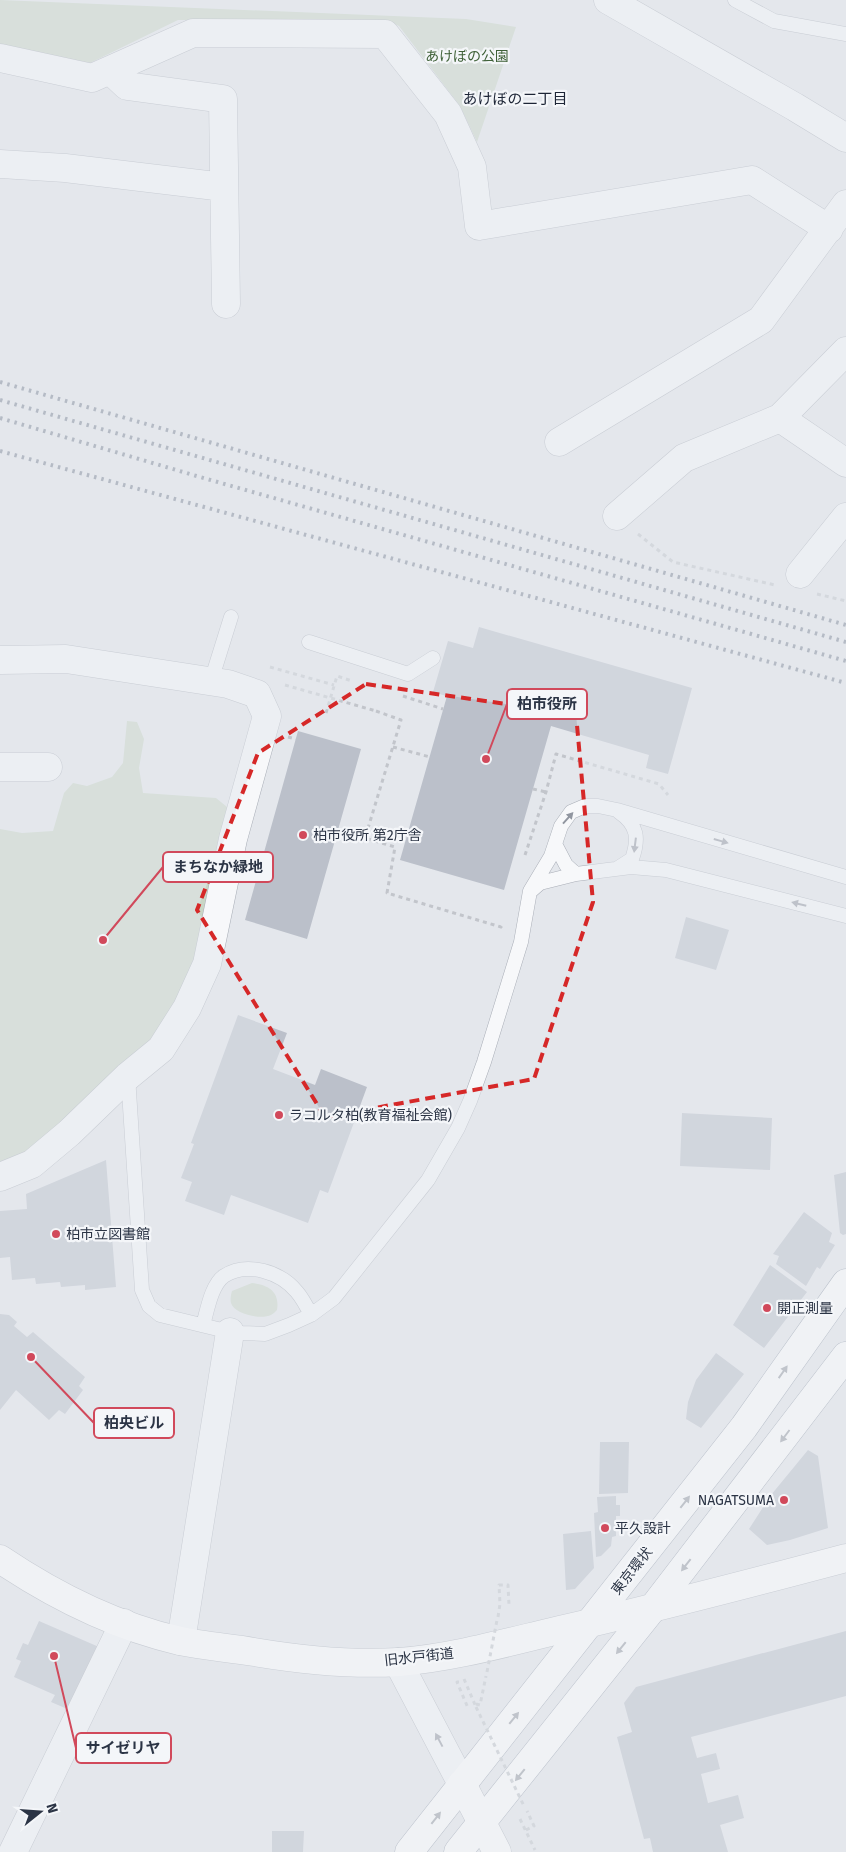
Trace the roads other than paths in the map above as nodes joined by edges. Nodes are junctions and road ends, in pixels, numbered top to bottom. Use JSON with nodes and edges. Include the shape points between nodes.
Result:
{"nodes":[{"id":1,"x":608,"y":0,"type":"edge"},
{"id":2,"x":735,"y":0,"type":"edge"},
{"id":3,"x":846,"y":34,"type":"edge"},
{"id":4,"x":0,"y":58,"type":"edge"},
{"id":5,"x":110,"y":70,"type":"junction"},
{"id":6,"x":846,"y":138,"type":"edge"},
{"id":7,"x":0,"y":164,"type":"edge"},
{"id":8,"x":224,"y":186,"type":"junction"},
{"id":9,"x":846,"y":204,"type":"edge"},
{"id":10,"x":829,"y":229,"type":"junction"},
{"id":11,"x":226,"y":304,"type":"dead end"},
{"id":12,"x":846,"y":352,"type":"edge"},
{"id":13,"x":780,"y":418,"type":"junction"},
{"id":14,"x":559,"y":442,"type":"dead end"},
{"id":15,"x":846,"y":463,"type":"edge"},
{"id":16,"x":616,"y":516,"type":"road end"},
{"id":17,"x":846,"y":517,"type":"edge"},
{"id":18,"x":795,"y":584,"type":"road end"},
{"id":19,"x":231,"y":617,"type":"dead end"},
{"id":20,"x":309,"y":642,"type":"dead end"},
{"id":21,"x":433,"y":658,"type":"dead end"},
{"id":22,"x":0,"y":660,"type":"edge"},
{"id":23,"x":211,"y":681,"type":"junction"},
{"id":24,"x":0,"y":767,"type":"edge"},
{"id":25,"x":48,"y":767,"type":"dead end"},
{"id":26,"x":617,"y":810,"type":"junction"},
{"id":27,"x":555,"y":844,"type":"junction"},
{"id":28,"x":608,"y":870,"type":"junction"},
{"id":29,"x":576,"y":874,"type":"junction"},
{"id":30,"x":846,"y":877,"type":"edge"},
{"id":31,"x":530,"y":891,"type":"junction"},
{"id":32,"x":846,"y":916,"type":"edge"},
{"id":33,"x":128,"y":1076,"type":"junction"},
{"id":34,"x":0,"y":1177,"type":"edge"},
{"id":35,"x":846,"y":1283,"type":"edge"},
{"id":36,"x":311,"y":1315,"type":"junction"},
{"id":37,"x":203,"y":1325,"type":"junction"},
{"id":38,"x":230,"y":1332,"type":"junction"},
{"id":39,"x":846,"y":1356,"type":"edge"},
{"id":40,"x":846,"y":1558,"type":"edge"},
{"id":41,"x":0,"y":1559,"type":"edge"},
{"id":42,"x":652,"y":1609,"type":"junction"},
{"id":43,"x":124,"y":1623,"type":"junction"},
{"id":44,"x":590,"y":1623,"type":"junction"},
{"id":45,"x":181,"y":1641,"type":"junction"},
{"id":46,"x":398,"y":1662,"type":"junction"},
{"id":47,"x":462,"y":1784,"type":"junction"},
{"id":48,"x":482,"y":1823,"type":"junction"},
{"id":49,"x":13,"y":1852,"type":"edge"},
{"id":50,"x":409,"y":1852,"type":"edge"},
{"id":51,"x":458,"y":1852,"type":"edge"},
{"id":52,"x":497,"y":1852,"type":"edge"}],
"edges":[{"from":1,"to":6,"type":"street"},
{"from":2,"to":3,"type":"lane","via":[[774,21]]},
{"from":4,"to":5,"type":"street","via":[[92,78]]},
{"from":5,"to":8,"type":"street","via":[[127,86],[223,99]]},
{"from":5,"to":10,"type":"street","via":[[193,33],[385,34],[448,114],[472,167],[479,226],[752,180]]},
{"from":7,"to":8,"type":"street"},
{"from":8,"to":11,"type":"street"},
{"from":9,"to":10,"type":"street"},
{"from":10,"to":14,"type":"street","via":[[761,320]]},
{"from":12,"to":13,"type":"street"},
{"from":13,"to":15,"type":"street"},
{"from":13,"to":16,"type":"street","via":[[684,458]]},
{"from":17,"to":18,"type":"street"},
{"from":19,"to":23,"type":"lane"},
{"from":20,"to":21,"type":"lane","via":[[408,674]]},
{"from":22,"to":23,"type":"street","via":[[66,659]]},
{"from":23,"to":33,"type":"street","via":[[257,694],[267,716],[233,839],[207,964],[187,1008],[162,1049]]},
{"from":24,"to":25,"type":"street"},
{"from":27,"to":26,"type":"lane","one_way":true,"via":[[561,826],[571,812],[584,806]]},
{"from":26,"to":28,"type":"lane","one_way":true,"via":[[631,824],[637,842],[632,859]]},
{"from":26,"to":30,"type":"lane","one_way":true},
{"from":27,"to":29,"type":"lane","via":[[566,866]]},
{"from":27,"to":31,"type":"lane"},
{"from":28,"to":29,"type":"lane"},
{"from":32,"to":28,"type":"lane","one_way":true,"via":[[666,870]]},
{"from":29,"to":31,"type":"lane","via":[[540,883]]},
{"from":31,"to":36,"type":"lane","via":[[521,942],[484,1062],[458,1128],[428,1180],[334,1298]]},
{"from":33,"to":34,"type":"street","via":[[32,1164]]},
{"from":33,"to":37,"type":"lane","via":[[142,1290],[149,1306],[160,1315]]},
{"from":44,"to":35,"type":"main road","name":"東京環状","one_way":true,"via":[[744,1427]]},
{"from":36,"to":37,"type":"lane","via":[[297,1291],[280,1277],[262,1270],[241,1270],[223,1277],[212,1294]]},
{"from":36,"to":38,"type":"lane","via":[[266,1334]]},
{"from":37,"to":38,"type":"lane"},
{"from":38,"to":45,"type":"street"},
{"from":39,"to":42,"type":"main road","one_way":true},
{"from":40,"to":42,"type":"main road","name":"旧水戸街道"},
{"from":41,"to":43,"type":"main road","name":"旧水戸街道","via":[[72,1602]]},
{"from":42,"to":44,"type":"main road","name":"旧水戸街道"},
{"from":42,"to":48,"type":"main road","one_way":true},
{"from":43,"to":45,"type":"main road","name":"旧水戸街道"},
{"from":43,"to":49,"type":"street"},
{"from":44,"to":46,"type":"main road","name":"旧水戸街道","via":[[446,1656]]},
{"from":47,"to":44,"type":"main road","name":"東京環状","one_way":true},
{"from":45,"to":46,"type":"main road","name":"旧水戸街道","via":[[288,1658]]},
{"from":47,"to":46,"type":"street","one_way":true},
{"from":47,"to":48,"type":"main road"},
{"from":50,"to":47,"type":"main road","name":"東京環状","one_way":true},
{"from":48,"to":51,"type":"main road"},
{"from":48,"to":52,"type":"main road"}]}
